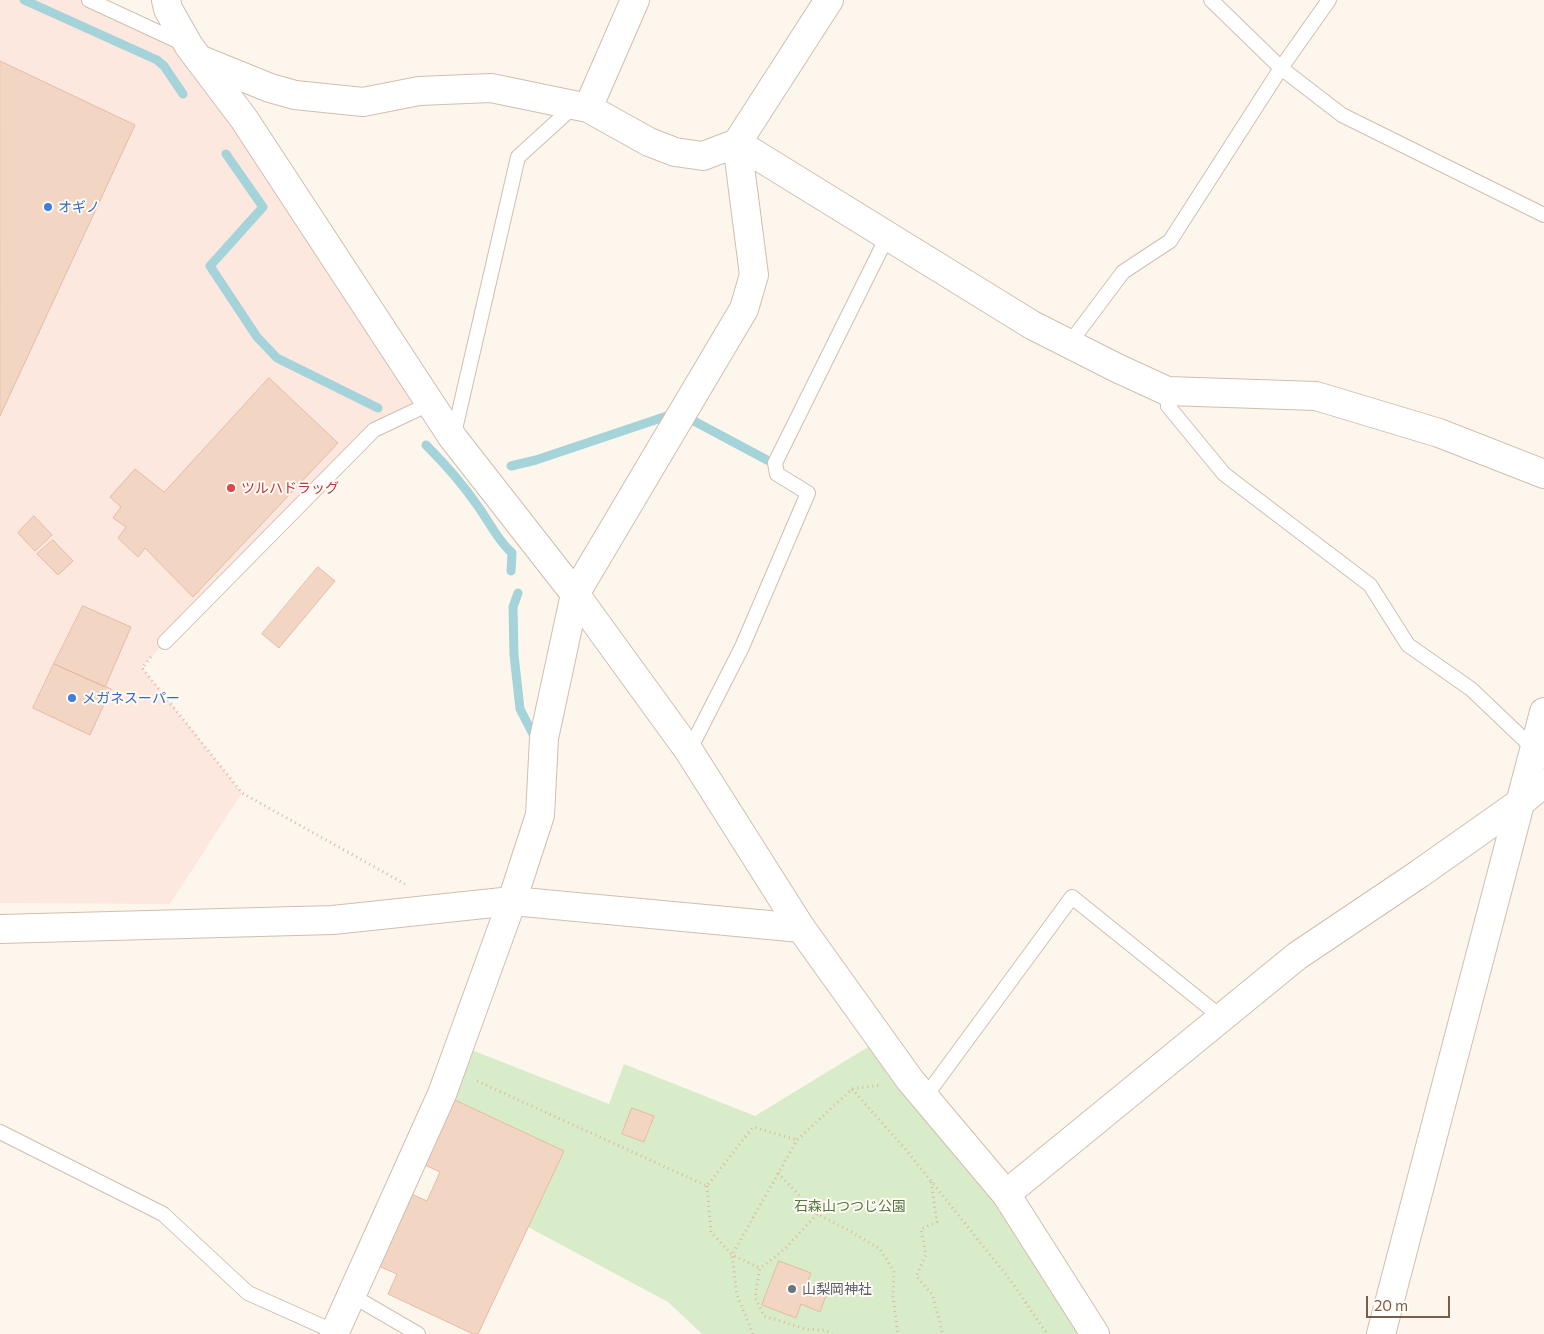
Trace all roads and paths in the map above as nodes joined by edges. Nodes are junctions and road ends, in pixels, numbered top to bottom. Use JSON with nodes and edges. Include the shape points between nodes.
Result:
{"nodes":[{"id":1,"x":90,"y":0,"type":"edge"},
{"id":2,"x":635,"y":0,"type":"edge"},
{"id":3,"x":829,"y":0,"type":"edge"},
{"id":4,"x":1211,"y":0,"type":"edge"},
{"id":5,"x":1329,"y":0,"type":"edge"},
{"id":6,"x":169,"y":3,"type":"edge"},
{"id":7,"x":195,"y":53,"type":"junction"},
{"id":8,"x":1281,"y":68,"type":"junction"},
{"id":9,"x":581,"y":107,"type":"junction"},
{"id":10,"x":737,"y":144,"type":"junction"},
{"id":11,"x":1544,"y":215,"type":"edge"},
{"id":12,"x":888,"y":235,"type":"junction"},
{"id":13,"x":1070,"y":344,"type":"junction"},
{"id":14,"x":1167,"y":390,"type":"junction"},
{"id":15,"x":431,"y":403,"type":"junction"},
{"id":16,"x":453,"y":438,"type":"junction"},
{"id":17,"x":1544,"y":474,"type":"edge"},
{"id":18,"x":576,"y":594,"type":"junction"},
{"id":19,"x":165,"y":642,"type":"joint"},
{"id":20,"x":1544,"y":712,"type":"edge"},
{"id":21,"x":1535,"y":750,"type":"junction"},
{"id":22,"x":689,"y":751,"type":"junction"},
{"id":23,"x":1544,"y":783,"type":"edge"},
{"id":24,"x":1521,"y":802,"type":"junction"},
{"id":25,"x":411,"y":888,"type":"dead end"},
{"id":26,"x":512,"y":901,"type":"junction"},
{"id":27,"x":801,"y":928,"type":"junction"},
{"id":28,"x":0,"y":929,"type":"edge"},
{"id":29,"x":1221,"y":1017,"type":"junction"},
{"id":30,"x":451,"y":1069,"type":"junction"},
{"id":31,"x":918,"y":1088,"type":"junction"},
{"id":32,"x":852,"y":1089,"type":"junction"},
{"id":33,"x":0,"y":1132,"type":"edge"},
{"id":34,"x":798,"y":1140,"type":"junction"},
{"id":35,"x":778,"y":1173,"type":"junction"},
{"id":36,"x":931,"y":1181,"type":"junction"},
{"id":37,"x":707,"y":1186,"type":"junction"},
{"id":38,"x":1006,"y":1194,"type":"junction"},
{"id":39,"x":817,"y":1214,"type":"junction"},
{"id":40,"x":732,"y":1256,"type":"junction"},
{"id":41,"x":760,"y":1268,"type":"junction"},
{"id":42,"x":352,"y":1295,"type":"junction"},
{"id":43,"x":334,"y":1333,"type":"edge"},
{"id":44,"x":418,"y":1334,"type":"edge"},
{"id":45,"x":753,"y":1334,"type":"edge"},
{"id":46,"x":832,"y":1334,"type":"edge"},
{"id":47,"x":898,"y":1334,"type":"edge"},
{"id":48,"x":942,"y":1334,"type":"edge"},
{"id":49,"x":1047,"y":1334,"type":"edge"},
{"id":50,"x":1094,"y":1334,"type":"edge"},
{"id":51,"x":1381,"y":1334,"type":"edge"}],
"edges":[{"from":1,"to":7,"type":"lane"},
{"from":2,"to":9,"type":"street"},
{"from":3,"to":10,"type":"street"},
{"from":4,"to":8,"type":"lane"},
{"from":5,"to":8,"type":"lane"},
{"from":6,"to":7,"type":"street"},
{"from":7,"to":9,"type":"street","via":[[270,88],[295,95],[363,102],[419,91],[491,88]]},
{"from":7,"to":15,"type":"street","via":[[244,119]]},
{"from":8,"to":11,"type":"lane","via":[[1342,115]]},
{"from":8,"to":13,"type":"lane","via":[[1170,241],[1123,272]]},
{"from":9,"to":10,"type":"street","via":[[675,152],[703,156]]},
{"from":9,"to":16,"type":"lane","via":[[518,157]]},
{"from":10,"to":12,"type":"street"},
{"from":10,"to":18,"type":"street","via":[[754,275],[744,309]]},
{"from":12,"to":13,"type":"street"},
{"from":12,"to":22,"type":"lane","via":[[775,462],[777,474],[808,493],[742,646]]},
{"from":13,"to":14,"type":"street"},
{"from":14,"to":17,"type":"street","via":[[1316,396],[1439,433]]},
{"from":14,"to":21,"type":"lane","via":[[1168,406],[1224,474],[1370,585],[1408,645],[1471,689]]},
{"from":15,"to":16,"type":"street"},
{"from":15,"to":19,"type":"lane","via":[[374,430]]},
{"from":16,"to":18,"type":"street"},
{"from":18,"to":22,"type":"street"},
{"from":18,"to":26,"type":"street","via":[[544,738],[540,816]]},
{"from":19,"to":25,"type":"path","via":[[142,668],[242,794]]},
{"from":20,"to":21,"type":"street"},
{"from":21,"to":24,"type":"street"},
{"from":22,"to":27,"type":"street"},
{"from":23,"to":24,"type":"street"},
{"from":24,"to":29,"type":"street","via":[[1297,956]]},
{"from":24,"to":51,"type":"street"},
{"from":26,"to":27,"type":"street"},
{"from":26,"to":28,"type":"street","via":[[333,920]]},
{"from":26,"to":30,"type":"street"},
{"from":27,"to":31,"type":"street"},
{"from":29,"to":31,"type":"lane","via":[[1072,897]]},
{"from":29,"to":38,"type":"street"},
{"from":30,"to":37,"type":"path"},
{"from":30,"to":42,"type":"street"},
{"from":31,"to":32,"type":"path"},
{"from":31,"to":38,"type":"street"},
{"from":32,"to":34,"type":"path"},
{"from":32,"to":36,"type":"path"},
{"from":33,"to":43,"type":"lane","via":[[163,1214],[248,1293]]},
{"from":34,"to":35,"type":"path"},
{"from":34,"to":37,"type":"path","via":[[753,1127]]},
{"from":35,"to":39,"type":"path"},
{"from":35,"to":40,"type":"path"},
{"from":36,"to":48,"type":"path","via":[[937,1222],[921,1230],[926,1254],[916,1276],[932,1294]]},
{"from":36,"to":49,"type":"path","via":[[1012,1281]]},
{"from":37,"to":40,"type":"path","via":[[711,1232]]},
{"from":38,"to":50,"type":"street"},
{"from":39,"to":41,"type":"path","via":[[785,1249]]},
{"from":39,"to":47,"type":"path","via":[[880,1249],[894,1271],[893,1296]]},
{"from":40,"to":41,"type":"path"},
{"from":40,"to":45,"type":"path","via":[[736,1295]]},
{"from":41,"to":46,"type":"path","via":[[755,1297],[764,1316]]},
{"from":42,"to":43,"type":"street"},
{"from":42,"to":44,"type":"lane"}]}
